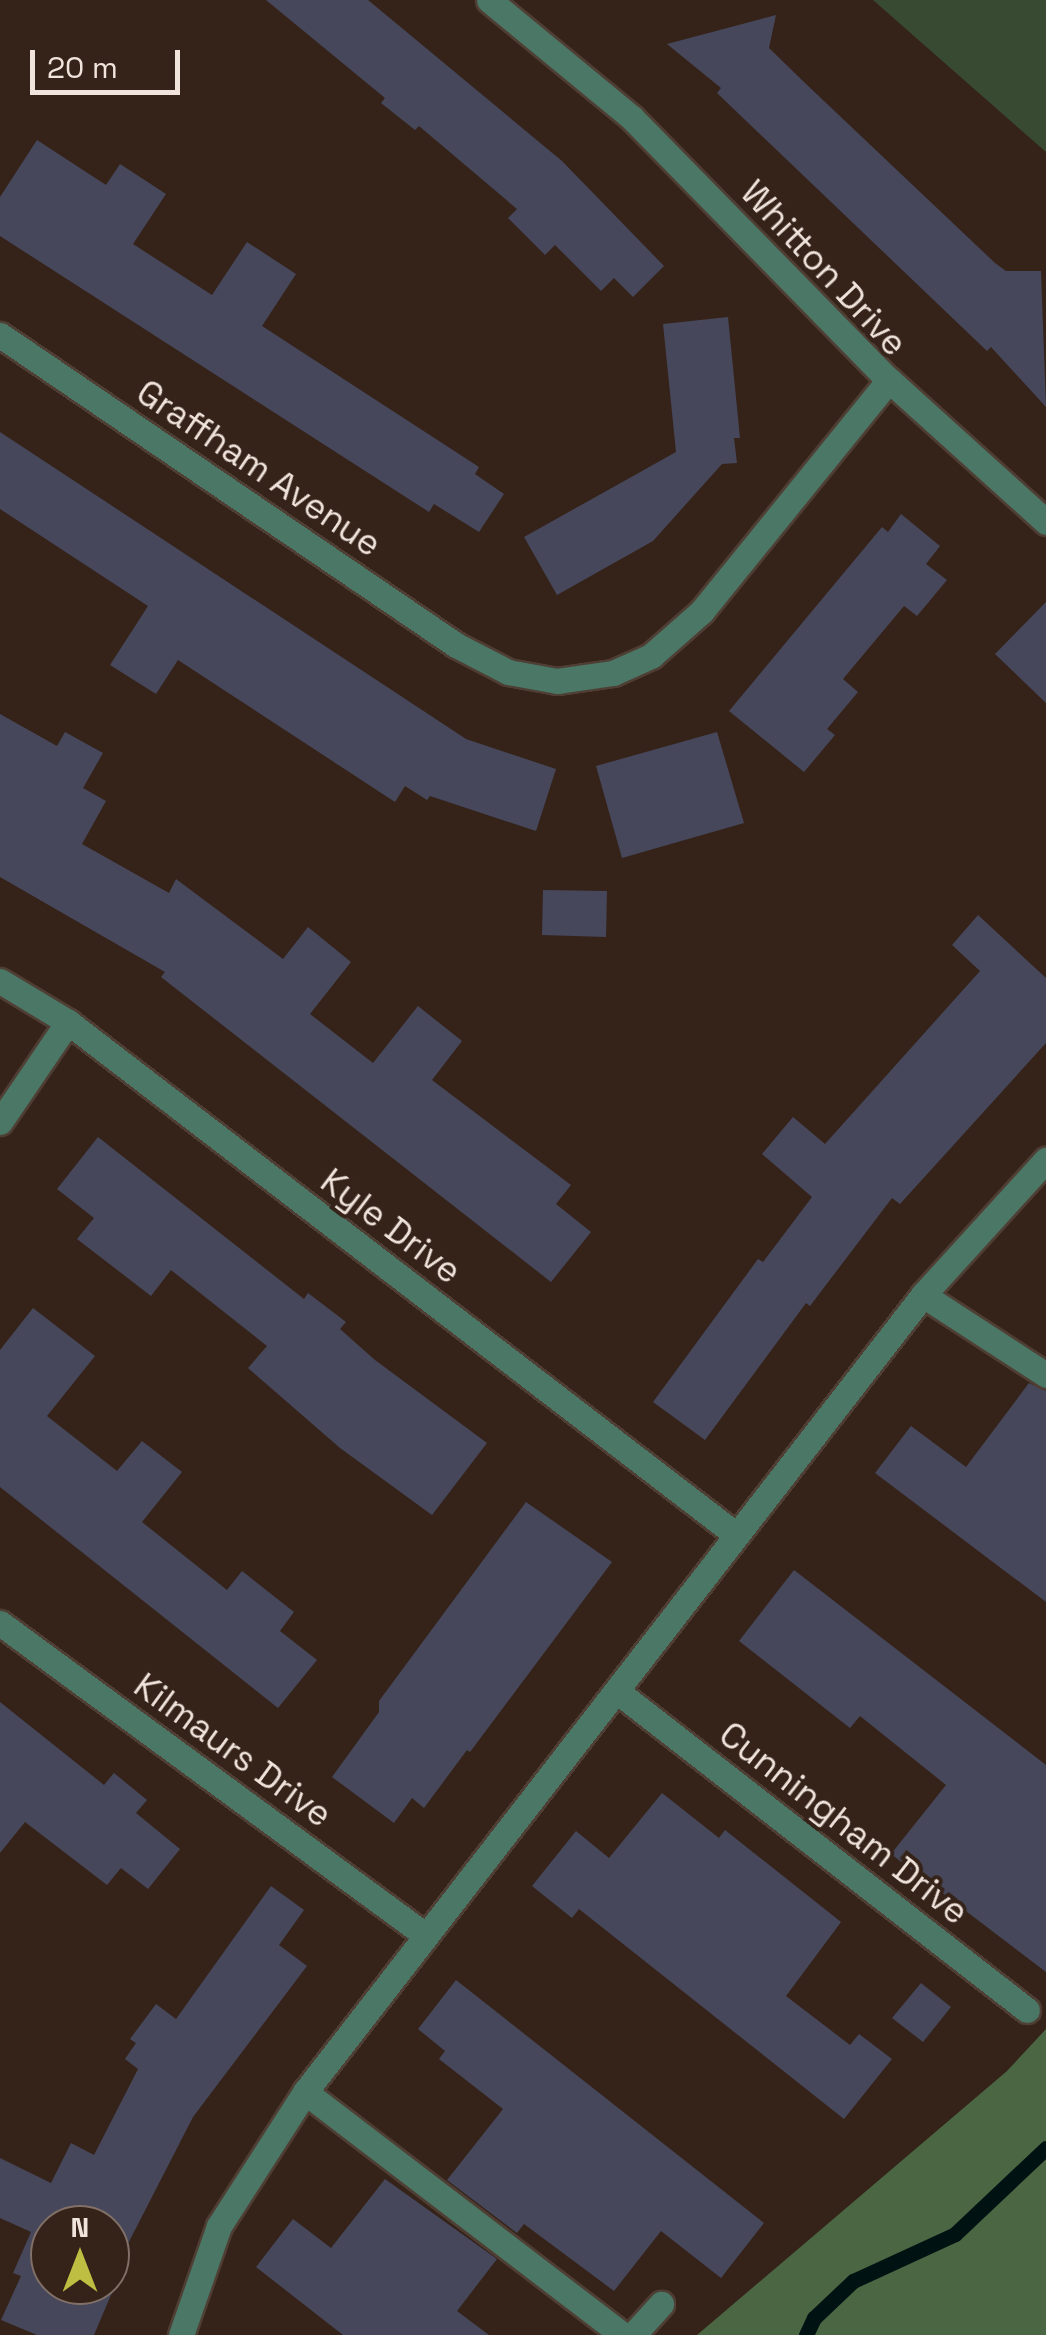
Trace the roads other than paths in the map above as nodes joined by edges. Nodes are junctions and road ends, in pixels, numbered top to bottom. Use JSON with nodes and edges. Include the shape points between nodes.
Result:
{"nodes":[{"id":1,"x":489,"y":0,"type":"edge"},
{"id":2,"x":0,"y":335,"type":"edge"},
{"id":3,"x":889,"y":380,"type":"junction"},
{"id":4,"x":1046,"y":522,"type":"edge"},
{"id":5,"x":480,"y":658,"type":"joint"},
{"id":6,"x":0,"y":981,"type":"edge"},
{"id":7,"x":68,"y":1022,"type":"junction"},
{"id":8,"x":0,"y":1122,"type":"edge"},
{"id":9,"x":1046,"y":1160,"type":"edge"},
{"id":10,"x":923,"y":1295,"type":"junction"},
{"id":11,"x":1046,"y":1375,"type":"edge"},
{"id":12,"x":735,"y":1534,"type":"junction"},
{"id":13,"x":0,"y":1623,"type":"edge"},
{"id":14,"x":618,"y":1692,"type":"junction"},
{"id":15,"x":425,"y":1934,"type":"junction"},
{"id":16,"x":1027,"y":2010,"type":"dead end"},
{"id":17,"x":305,"y":2092,"type":"junction"},
{"id":18,"x":661,"y":2304,"type":"dead end"},
{"id":19,"x":181,"y":2335,"type":"edge"},
{"id":20,"x":623,"y":2335,"type":"edge"},
{"id":21,"x":633,"y":2335,"type":"edge"}],
"edges":[{"from":1,"to":3,"type":"street","name":"Whitton Drive","via":[[632,118]]},
{"from":2,"to":5,"type":"street","name":"Graffham Avenue"},
{"from":3,"to":4,"type":"street"},
{"from":3,"to":5,"type":"street","name":"Whitton Drive","via":[[702,611],[652,656],[613,673],[558,681],[508,672]]},
{"from":6,"to":7,"type":"street","name":"Kyle Drive"},
{"from":7,"to":8,"type":"street"},
{"from":7,"to":12,"type":"street","name":"Kyle Drive"},
{"from":9,"to":10,"type":"street"},
{"from":10,"to":11,"type":"street"},
{"from":10,"to":12,"type":"street"},
{"from":12,"to":14,"type":"street"},
{"from":13,"to":15,"type":"street","name":"Kilmaurs Drive"},
{"from":14,"to":15,"type":"street"},
{"from":14,"to":16,"type":"street","name":"Cunningham Drive"},
{"from":15,"to":17,"type":"street"},
{"from":17,"to":19,"type":"street","via":[[219,2226]]},
{"from":17,"to":20,"type":"street"},
{"from":18,"to":21,"type":"street"}]}
